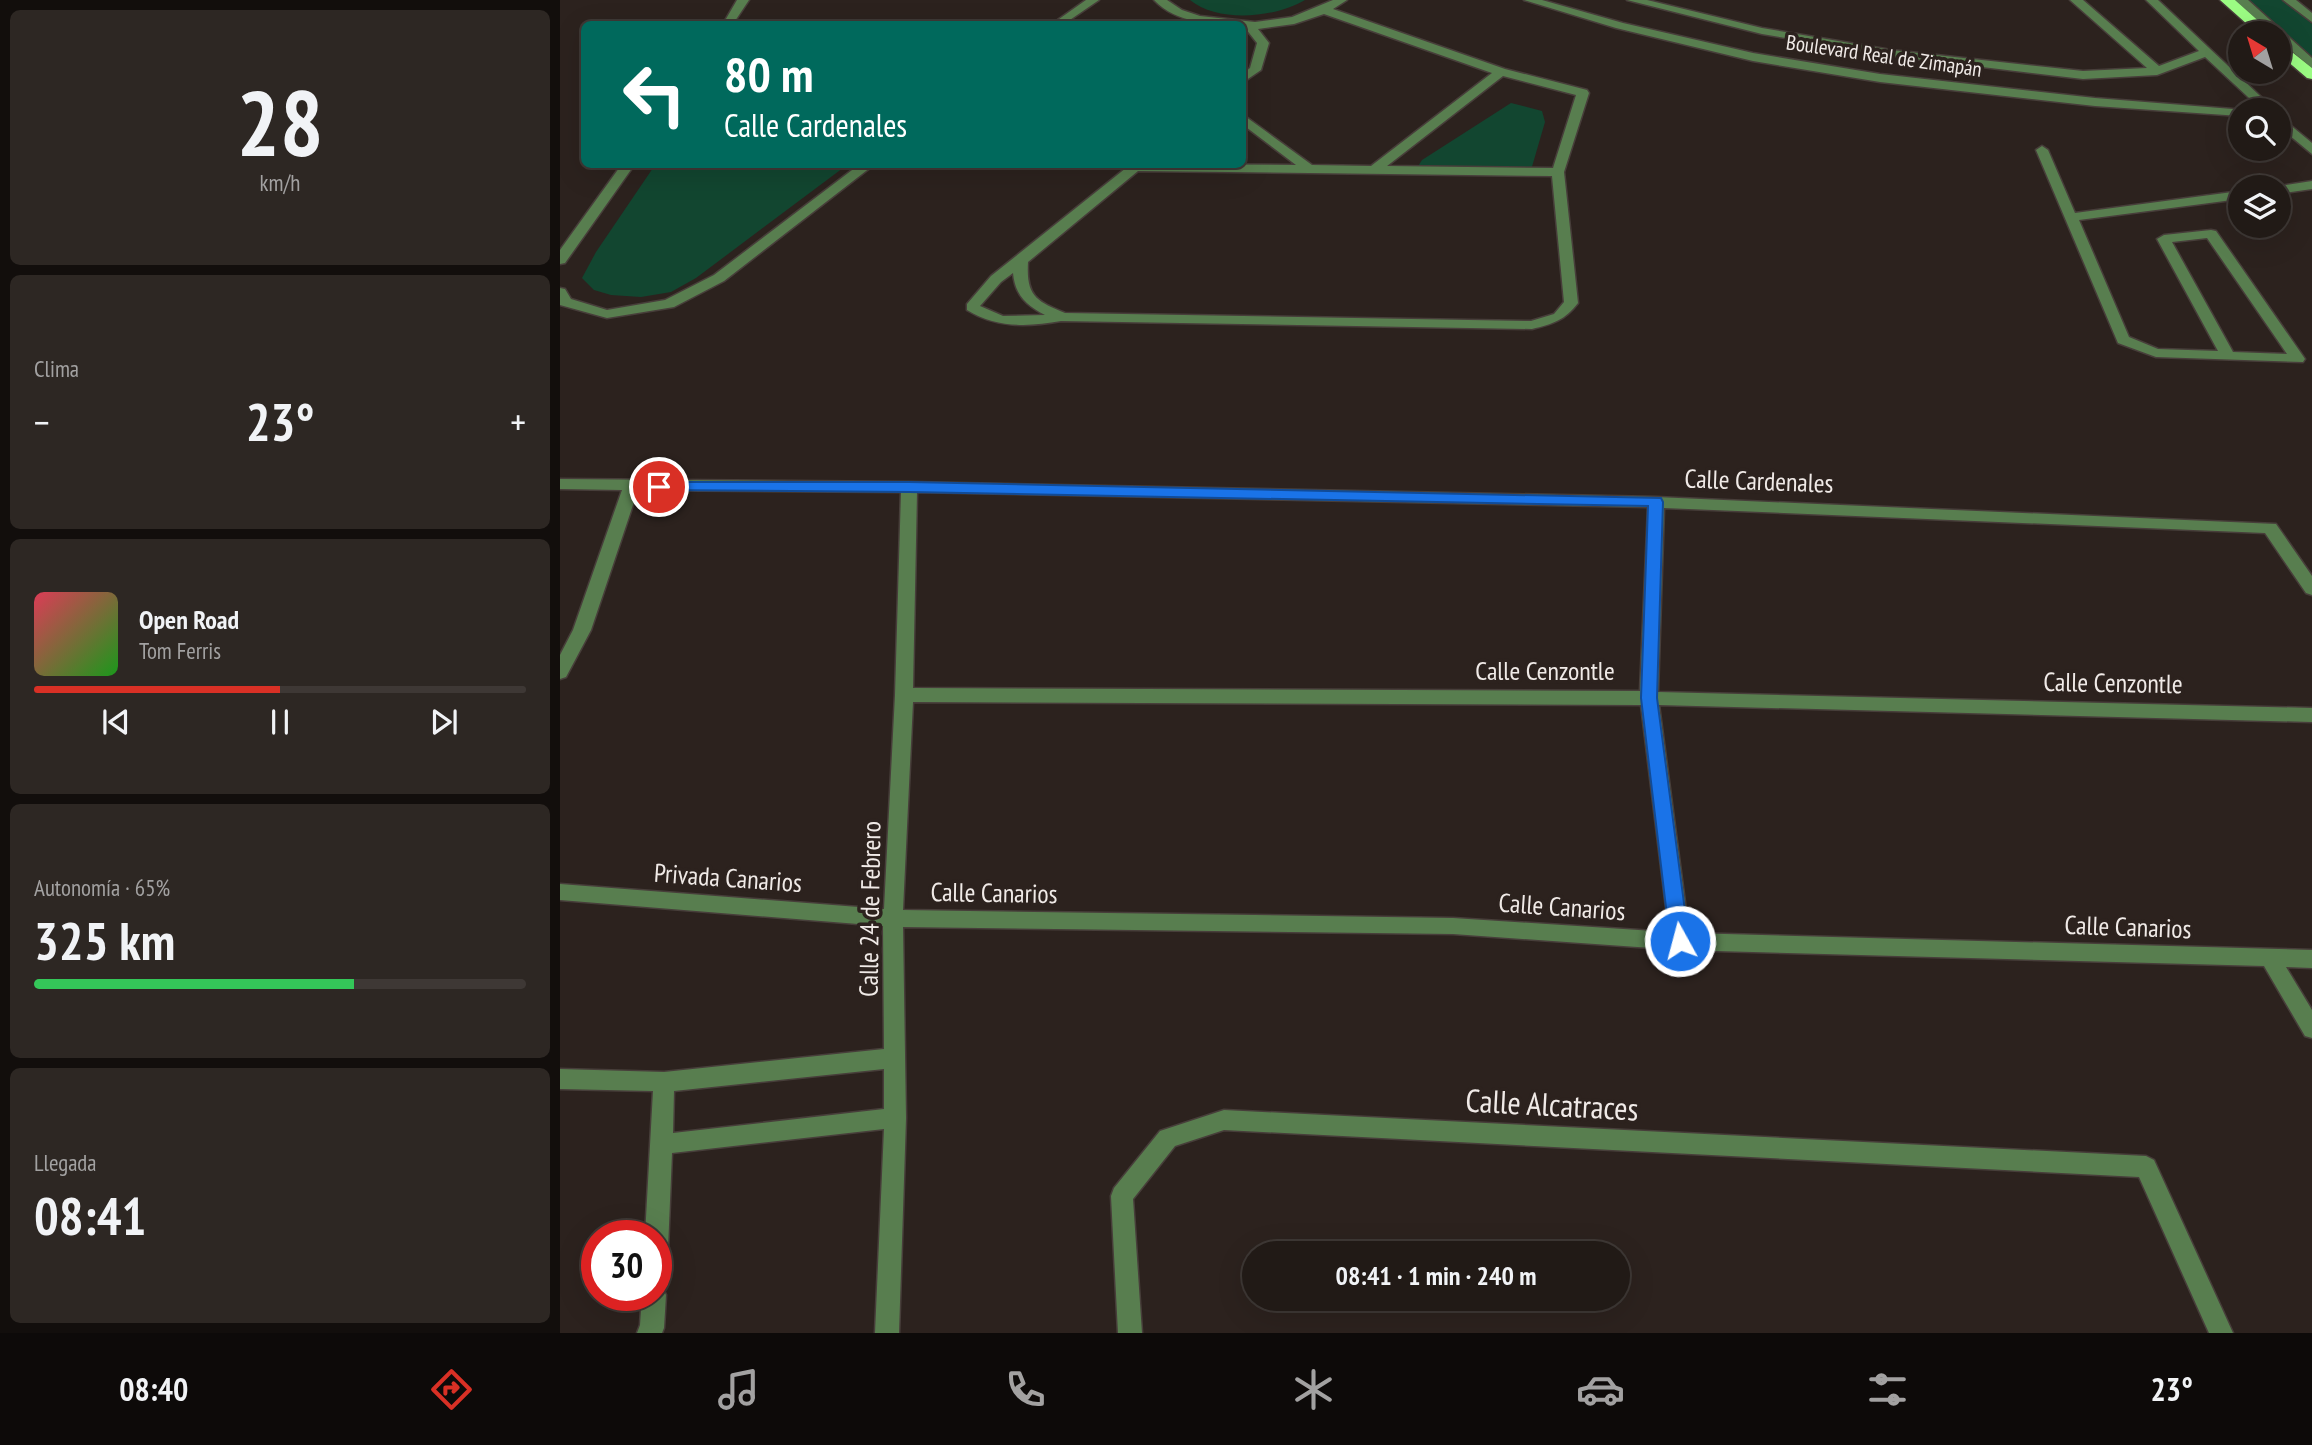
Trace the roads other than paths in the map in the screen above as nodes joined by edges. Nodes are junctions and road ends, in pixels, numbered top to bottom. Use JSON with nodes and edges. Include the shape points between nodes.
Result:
{"nodes":[{"id":1,"x":743,"y":0,"type":"edge"},
{"id":2,"x":1093,"y":0,"type":"edge"},
{"id":3,"x":1160,"y":0,"type":"edge"},
{"id":4,"x":1340,"y":0,"type":"edge"},
{"id":5,"x":1530,"y":0,"type":"edge"},
{"id":6,"x":1633,"y":0,"type":"edge"},
{"id":7,"x":2076,"y":0,"type":"edge"},
{"id":8,"x":2152,"y":0,"type":"edge"},
{"id":9,"x":2227,"y":0,"type":"edge"},
{"id":10,"x":2241,"y":0,"type":"edge"},
{"id":11,"x":2289,"y":0,"type":"edge"},
{"id":12,"x":1325,"y":10,"type":"junction"},
{"id":13,"x":2312,"y":19,"type":"edge"},
{"id":14,"x":730,"y":21,"type":"edge"},
{"id":15,"x":1062,"y":21,"type":"edge"},
{"id":16,"x":1203,"y":21,"type":"edge"},
{"id":17,"x":2251,"y":21,"type":"edge"},
{"id":18,"x":2264,"y":21,"type":"edge"},
{"id":19,"x":1246,"y":25,"type":"edge"},
{"id":20,"x":1246,"y":26,"type":"edge"},
{"id":21,"x":2291,"y":45,"type":"edge"},
{"id":22,"x":2207,"y":52,"type":"junction"},
{"id":23,"x":2291,"y":56,"type":"edge"},
{"id":24,"x":2312,"y":64,"type":"edge"},
{"id":25,"x":2157,"y":71,"type":"junction"},
{"id":26,"x":1501,"y":72,"type":"junction"},
{"id":27,"x":2312,"y":75,"type":"edge"},
{"id":28,"x":1246,"y":77,"type":"edge"},
{"id":29,"x":2256,"y":98,"type":"edge"},
{"id":30,"x":2228,"y":111,"type":"edge"},
{"id":31,"x":1246,"y":121,"type":"edge"},
{"id":32,"x":2291,"y":131,"type":"edge"},
{"id":33,"x":2042,"y":150,"type":"dead end"},
{"id":34,"x":2312,"y":150,"type":"edge"},
{"id":35,"x":626,"y":168,"type":"edge"},
{"id":36,"x":864,"y":168,"type":"edge"},
{"id":37,"x":1136,"y":168,"type":"edge"},
{"id":38,"x":1246,"y":168,"type":"edge"},
{"id":39,"x":1309,"y":169,"type":"junction"},
{"id":40,"x":1374,"y":170,"type":"junction"},
{"id":41,"x":1558,"y":172,"type":"junction"},
{"id":42,"x":2312,"y":185,"type":"edge"},
{"id":43,"x":2291,"y":188,"type":"edge"},
{"id":44,"x":2228,"y":197,"type":"edge"},
{"id":45,"x":2072,"y":217,"type":"junction"},
{"id":46,"x":560,"y":260,"type":"edge"},
{"id":47,"x":1021,"y":261,"type":"junction"},
{"id":48,"x":560,"y":292,"type":"edge"},
{"id":49,"x":1063,"y":317,"type":"junction"},
{"id":50,"x":2228,"y":356,"type":"junction"},
{"id":51,"x":560,"y":484,"type":"edge"},
{"id":52,"x":631,"y":487,"type":"junction"},
{"id":53,"x":909,"y":487,"type":"junction"},
{"id":54,"x":1656,"y":502,"type":"junction"},
{"id":55,"x":2312,"y":589,"type":"edge"},
{"id":56,"x":560,"y":672,"type":"edge"},
{"id":57,"x":904,"y":695,"type":"junction"},
{"id":58,"x":1649,"y":698,"type":"junction"},
{"id":59,"x":2312,"y":715,"type":"edge"},
{"id":60,"x":560,"y":891,"type":"edge"},
{"id":61,"x":893,"y":918,"type":"junction"},
{"id":62,"x":1680,"y":941,"type":"junction"},
{"id":63,"x":2269,"y":957,"type":"junction"},
{"id":64,"x":2312,"y":959,"type":"edge"},
{"id":65,"x":2312,"y":1029,"type":"edge"},
{"id":66,"x":894,"y":1058,"type":"junction"},
{"id":67,"x":560,"y":1079,"type":"edge"},
{"id":68,"x":664,"y":1082,"type":"junction"},
{"id":69,"x":895,"y":1118,"type":"junction"},
{"id":70,"x":662,"y":1144,"type":"junction"},
{"id":71,"x":658,"y":1220,"type":"edge"},
{"id":72,"x":653,"y":1311,"type":"edge"},
{"id":73,"x":649,"y":1333,"type":"edge"},
{"id":74,"x":887,"y":1333,"type":"edge"},
{"id":75,"x":1130,"y":1333,"type":"edge"},
{"id":76,"x":2221,"y":1333,"type":"edge"}],
"edges":[{"from":1,"to":14,"type":"street"},
{"from":2,"to":15,"type":"street"},
{"from":3,"to":16,"type":"street"},
{"from":4,"to":12,"type":"street"},
{"from":5,"to":30,"type":"street","name":"Boulevard Real de Zimapán","via":[[1753,57],[1867,76],[2095,102]]},
{"from":6,"to":25,"type":"street","name":"Boulevard Real de Zimapán","via":[[1762,31],[1891,53],[2083,75]]},
{"from":7,"to":25,"type":"street"},
{"from":8,"to":22,"type":"street"},
{"from":9,"to":17,"type":"highway"},
{"from":10,"to":18,"type":"street"},
{"from":11,"to":13,"type":"street"},
{"from":12,"to":19,"type":"street","via":[[1287,22]]},
{"from":12,"to":26,"type":"street"},
{"from":20,"to":28,"type":"street","via":[[1263,43],[1255,70]]},
{"from":21,"to":24,"type":"street"},
{"from":22,"to":25,"type":"street","name":"Boulevard Real de Zimapán"},
{"from":22,"to":29,"type":"street"},
{"from":23,"to":27,"type":"highway"},
{"from":26,"to":40,"type":"street"},
{"from":26,"to":41,"type":"street","via":[[1583,93]]},
{"from":31,"to":39,"type":"street"},
{"from":32,"to":34,"type":"street"},
{"from":33,"to":45,"type":"street"},
{"from":35,"to":46,"type":"street"},
{"from":36,"to":48,"type":"street","via":[[719,278],[669,304],[607,314],[565,302]]},
{"from":37,"to":47,"type":"street"},
{"from":38,"to":39,"type":"street"},
{"from":39,"to":40,"type":"street"},
{"from":40,"to":41,"type":"street"},
{"from":41,"to":49,"type":"street","via":[[1571,303],[1559,317],[1532,325]]},
{"from":42,"to":43,"type":"street"},
{"from":44,"to":45,"type":"street"},
{"from":45,"to":50,"type":"street","via":[[2123,340],[2156,353]]},
{"from":47,"to":49,"type":"street","via":[[1022,293],[1035,305]]},
{"from":47,"to":49,"type":"street","via":[[996,279],[972,307],[984,316],[1013,323]]},
{"from":50,"to":50,"type":"street","via":[[2222,345],[2164,239],[2211,234],[2298,359]]},
{"from":51,"to":52,"type":"street","name":"Calle Cardenales"},
{"from":52,"to":53,"type":"street","name":"Calle Cardenales"},
{"from":52,"to":56,"type":"street","via":[[582,630]]},
{"from":53,"to":54,"type":"street","name":"Calle Cardenales"},
{"from":53,"to":57,"type":"street","name":"Calle 24 de Febrero"},
{"from":54,"to":55,"type":"street","name":"Calle Cardenales","via":[[2270,528]]},
{"from":54,"to":58,"type":"street"},
{"from":57,"to":58,"type":"street","name":"Calle Cenzontle"},
{"from":57,"to":61,"type":"street","name":"Calle 24 de Febrero"},
{"from":58,"to":59,"type":"street","name":"Calle Cenzontle"},
{"from":58,"to":62,"type":"street"},
{"from":60,"to":61,"type":"street","name":"Privada Canarios"},
{"from":61,"to":62,"type":"street","name":"Calle Canarios","via":[[1453,926]]},
{"from":61,"to":66,"type":"street","name":"Calle 24 de Febrero"},
{"from":62,"to":63,"type":"street","name":"Calle Canarios"},
{"from":63,"to":64,"type":"street","name":"Calle Canarios"},
{"from":63,"to":65,"type":"street"},
{"from":66,"to":68,"type":"street"},
{"from":66,"to":69,"type":"street","name":"Calle 24 de Febrero"},
{"from":67,"to":68,"type":"street"},
{"from":68,"to":70,"type":"street"},
{"from":69,"to":70,"type":"street"},
{"from":69,"to":74,"type":"street","name":"Calle 24 de Febrero"},
{"from":70,"to":71,"type":"street"},
{"from":72,"to":73,"type":"street"},
{"from":75,"to":76,"type":"street","name":"Calle Alcatraces","via":[[1122,1196],[1168,1138],[1224,1120],[2146,1167]]}]}
